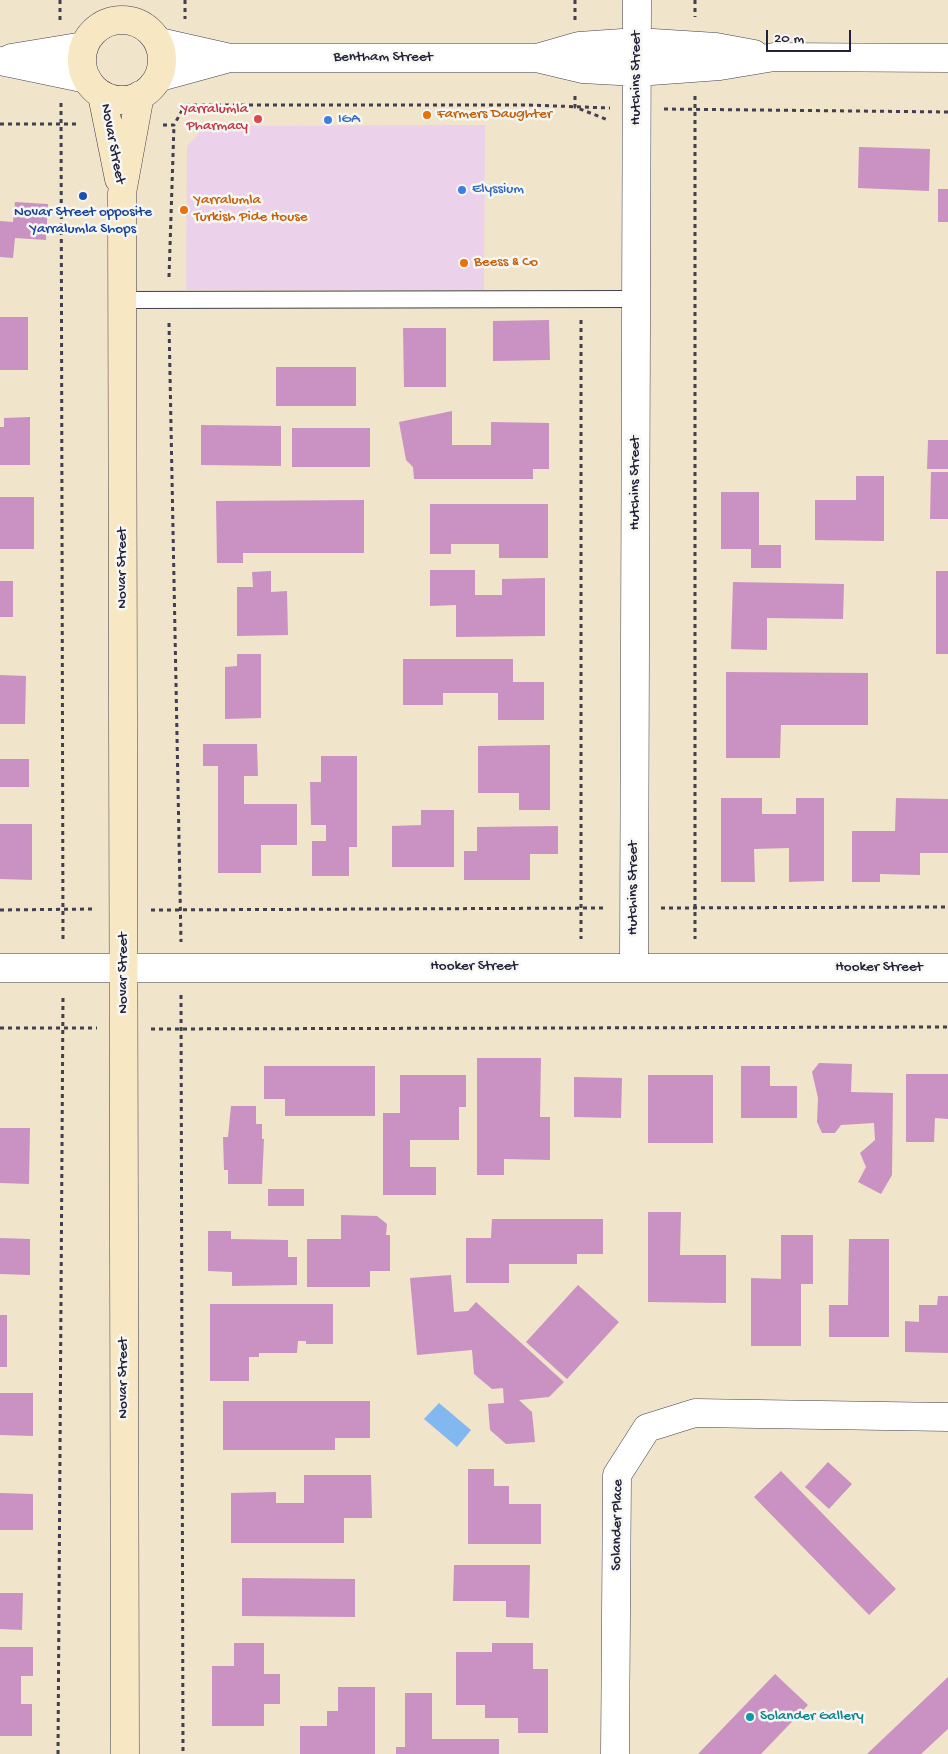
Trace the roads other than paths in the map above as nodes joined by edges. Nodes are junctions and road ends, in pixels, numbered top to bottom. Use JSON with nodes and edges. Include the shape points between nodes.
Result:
{"nodes":[{"id":1,"x":102,"y":0,"type":"edge"},
{"id":2,"x":140,"y":0,"type":"edge"},
{"id":3,"x":637,"y":0,"type":"edge"},
{"id":4,"x":153,"y":35,"type":"junction"},
{"id":5,"x":637,"y":42,"type":"junction"},
{"id":6,"x":575,"y":57,"type":"junction"},
{"id":7,"x":695,"y":57,"type":"junction"},
{"id":8,"x":230,"y":58,"type":"junction"},
{"id":9,"x":948,"y":58,"type":"edge"},
{"id":10,"x":0,"y":61,"type":"edge"},
{"id":11,"x":81,"y":62,"type":"junction"},
{"id":12,"x":637,"y":72,"type":"junction"},
{"id":13,"x":160,"y":77,"type":"junction"},
{"id":14,"x":140,"y":95,"type":"junction"},
{"id":15,"x":122,"y":193,"type":"junction"},
{"id":16,"x":636,"y":299,"type":"junction"},
{"id":17,"x":122,"y":300,"type":"junction"},
{"id":18,"x":634,"y":967,"type":"junction"},
{"id":19,"x":0,"y":968,"type":"edge"},
{"id":20,"x":124,"y":968,"type":"junction"},
{"id":21,"x":948,"y":968,"type":"edge"},
{"id":22,"x":948,"y":1417,"type":"edge"},
{"id":23,"x":125,"y":1754,"type":"edge"},
{"id":24,"x":614,"y":1754,"type":"edge"}],
"edges":[{"from":1,"to":11,"type":"main road","name":"Novar Street"},
{"from":2,"to":4,"type":"main road"},
{"from":3,"to":5,"type":"street","name":"Hutchins Street"},
{"from":4,"to":8,"type":"street","name":"Bentham Street"},
{"from":4,"to":11,"type":"main road","via":[[134,21],[119,19],[106,22]]},
{"from":4,"to":13,"type":"main road","via":[[164,59]]},
{"from":5,"to":6,"type":"street","name":"Bentham Street"},
{"from":5,"to":7,"type":"street","name":"Bentham Street"},
{"from":5,"to":12,"type":"street","name":"Hutchins Street"},
{"from":6,"to":8,"type":"street","name":"Bentham Street"},
{"from":6,"to":12,"type":"street","name":"Bentham Street"},
{"from":7,"to":9,"type":"street","name":"Bentham Street"},
{"from":7,"to":12,"type":"street","name":"Bentham Street"},
{"from":8,"to":13,"type":"street","name":"Bentham Street"},
{"from":10,"to":11,"type":"street"},
{"from":11,"to":14,"type":"main road","via":[[121,100]]},
{"from":11,"to":15,"type":"main road","name":"Novar Street","via":[[108,124]]},
{"from":12,"to":16,"type":"street","name":"Hutchins Street","via":[[627,116]]},
{"from":13,"to":14,"type":"main road","via":[[152,88]]},
{"from":14,"to":15,"type":"main road","name":"Novar Street"},
{"from":15,"to":17,"type":"main road","name":"Novar Street"},
{"from":16,"to":17,"type":"lane"},
{"from":16,"to":18,"type":"street","name":"Hutchins Street"},
{"from":17,"to":20,"type":"main road","name":"Novar Street"},
{"from":18,"to":20,"type":"street","name":"Hooker Street"},
{"from":18,"to":21,"type":"street","name":"Hooker Street"},
{"from":19,"to":20,"type":"street","name":"Hooker Street"},
{"from":20,"to":23,"type":"main road","name":"Novar Street"},
{"from":22,"to":24,"type":"street","name":"Solander Place","via":[[695,1413],[647,1428],[617,1475]]}]}
